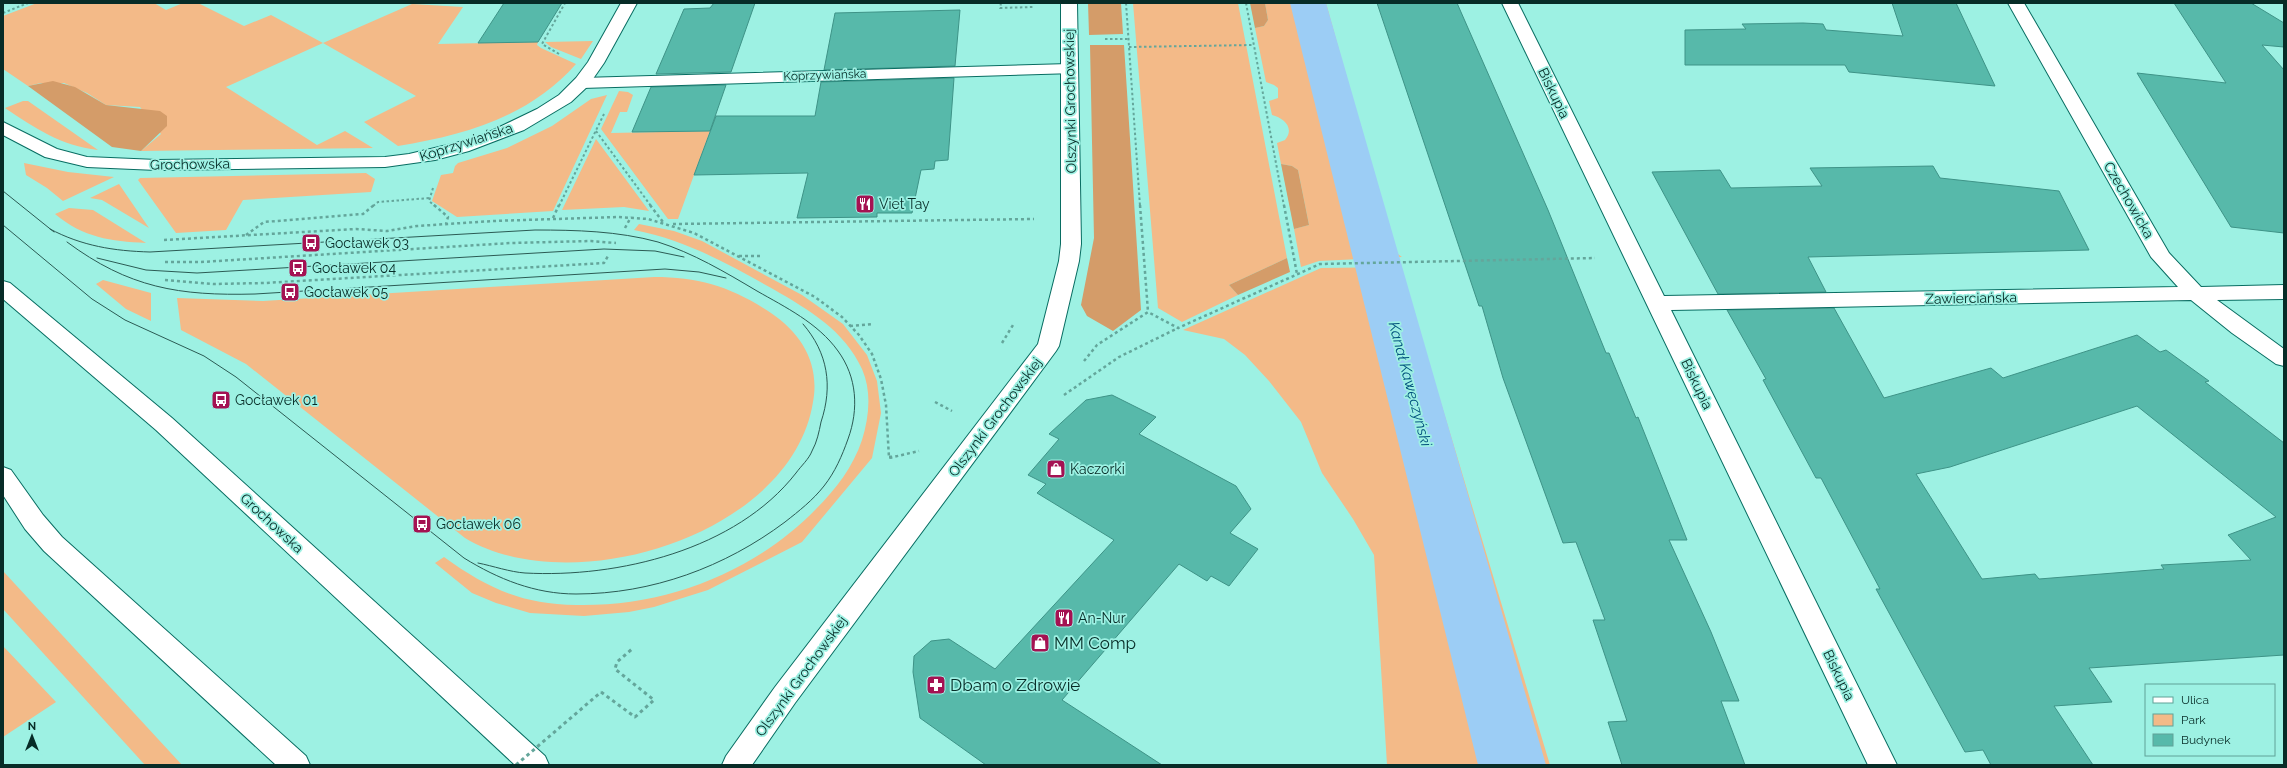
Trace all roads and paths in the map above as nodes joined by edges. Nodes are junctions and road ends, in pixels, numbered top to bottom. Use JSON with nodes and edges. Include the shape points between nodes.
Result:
{"nodes":[{"id":1,"x":28,"y":3,"type":"edge"},
{"id":2,"x":565,"y":3,"type":"edge"},
{"id":3,"x":629,"y":3,"type":"edge"},
{"id":4,"x":1001,"y":3,"type":"edge"},
{"id":5,"x":1069,"y":3,"type":"edge"},
{"id":6,"x":1126,"y":3,"type":"edge"},
{"id":7,"x":1246,"y":3,"type":"edge"},
{"id":8,"x":1510,"y":3,"type":"edge"},
{"id":9,"x":2016,"y":3,"type":"edge"},
{"id":10,"x":1036,"y":7,"type":"dead end"},
{"id":11,"x":3,"y":13,"type":"edge"},
{"id":12,"x":1102,"y":39,"type":"dead end"},
{"id":13,"x":1128,"y":39,"type":"junction"},
{"id":14,"x":542,"y":42,"type":"dead end"},
{"id":15,"x":1254,"y":45,"type":"junction"},
{"id":16,"x":1129,"y":48,"type":"junction"},
{"id":17,"x":1069,"y":69,"type":"junction"},
{"id":18,"x":582,"y":82,"type":"junction"},
{"id":19,"x":605,"y":112,"type":"dead end"},
{"id":20,"x":3,"y":127,"type":"edge"},
{"id":21,"x":596,"y":132,"type":"junction"},
{"id":22,"x":385,"y":162,"type":"joint"},
{"id":23,"x":554,"y":218,"type":"junction"},
{"id":24,"x":631,"y":218,"type":"junction"},
{"id":25,"x":1039,"y":219,"type":"dead end"},
{"id":26,"x":663,"y":222,"type":"junction"},
{"id":27,"x":446,"y":224,"type":"junction"},
{"id":28,"x":670,"y":224,"type":"junction"},
{"id":29,"x":624,"y":228,"type":"dead end"},
{"id":30,"x":246,"y":235,"type":"junction"},
{"id":31,"x":164,"y":240,"type":"dead end"},
{"id":32,"x":616,"y":243,"type":"dead end"},
{"id":33,"x":608,"y":256,"type":"dead end"},
{"id":34,"x":739,"y":256,"type":"junction"},
{"id":35,"x":760,"y":256,"type":"dead end"},
{"id":36,"x":1601,"y":258,"type":"dead end"},
{"id":37,"x":165,"y":262,"type":"dead end"},
{"id":38,"x":1297,"y":274,"type":"junction"},
{"id":39,"x":165,"y":280,"type":"dead end"},
{"id":40,"x":3,"y":288,"type":"edge"},
{"id":41,"x":2284,"y":292,"type":"edge"},
{"id":42,"x":2196,"y":294,"type":"junction"},
{"id":43,"x":1658,"y":303,"type":"junction"},
{"id":44,"x":1148,"y":312,"type":"junction"},
{"id":45,"x":1017,"y":318,"type":"dead end"},
{"id":46,"x":873,"y":324,"type":"dead end"},
{"id":47,"x":850,"y":326,"type":"junction"},
{"id":48,"x":1178,"y":328,"type":"junction"},
{"id":49,"x":998,"y":349,"type":"dead end"},
{"id":50,"x":2284,"y":359,"type":"edge"},
{"id":51,"x":1084,"y":361,"type":"dead end"},
{"id":52,"x":1064,"y":395,"type":"dead end"},
{"id":53,"x":935,"y":402,"type":"dead end"},
{"id":54,"x":957,"y":405,"type":"dead end"},
{"id":55,"x":952,"y":411,"type":"junction"},
{"id":56,"x":947,"y":417,"type":"dead end"},
{"id":57,"x":924,"y":446,"type":"dead end"},
{"id":58,"x":3,"y":476,"type":"edge"},
{"id":59,"x":632,"y":649,"type":"dead end"},
{"id":60,"x":296,"y":765,"type":"edge"},
{"id":61,"x":516,"y":765,"type":"edge"},
{"id":62,"x":535,"y":765,"type":"edge"},
{"id":63,"x":736,"y":765,"type":"edge"},
{"id":64,"x":1883,"y":765,"type":"edge"}],
"edges":[{"from":1,"to":11,"type":"path"},
{"from":2,"to":14,"type":"path"},
{"from":3,"to":18,"type":"street","name":"Koprzywiańska","via":[[604,52]]},
{"from":4,"to":10,"type":"path","via":[[1000,8]]},
{"from":5,"to":17,"type":"street","name":"Olszynki Grochowskiej"},
{"from":6,"to":13,"type":"path"},
{"from":7,"to":15,"type":"path"},
{"from":8,"to":43,"type":"street","name":"Biskupia"},
{"from":9,"to":42,"type":"street","name":"Czechowicka","via":[[2161,256]]},
{"from":12,"to":13,"type":"path"},
{"from":13,"to":16,"type":"path"},
{"from":15,"to":16,"type":"path"},
{"from":15,"to":38,"type":"path"},
{"from":16,"to":44,"type":"path"},
{"from":17,"to":18,"type":"street","name":"Koprzywiańska"},
{"from":17,"to":63,"type":"street","name":"Olszynki Grochowskiej","via":[[1071,244],[1048,346],[785,695]]},
{"from":18,"to":22,"type":"street","name":"Koprzywiańska","via":[[553,107],[502,133],[413,159]]},
{"from":19,"to":21,"type":"path"},
{"from":20,"to":22,"type":"street","name":"Grochowska","via":[[51,153],[87,162],[157,165]]},
{"from":21,"to":23,"type":"path"},
{"from":21,"to":26,"type":"path"},
{"from":23,"to":24,"type":"path"},
{"from":23,"to":27,"type":"path"},
{"from":24,"to":26,"type":"path"},
{"from":24,"to":29,"type":"path"},
{"from":25,"to":28,"type":"path"},
{"from":26,"to":28,"type":"path"},
{"from":27,"to":30,"type":"path","via":[[406,229]]},
{"from":27,"to":30,"type":"path","via":[[448,218],[429,201],[430,198],[378,202],[363,214],[264,222]]},
{"from":28,"to":34,"type":"path"},
{"from":30,"to":31,"type":"path"},
{"from":32,"to":37,"type":"path","via":[[512,243]]},
{"from":33,"to":39,"type":"path","via":[[604,263],[266,283],[213,284]]},
{"from":34,"to":35,"type":"path"},
{"from":34,"to":47,"type":"path","via":[[818,300]]},
{"from":36,"to":38,"type":"path","via":[[1320,264]]},
{"from":38,"to":48,"type":"path"},
{"from":40,"to":62,"type":"street","name":"Grochowska","via":[[164,424]]},
{"from":41,"to":42,"type":"street","name":"Zawierciańska"},
{"from":42,"to":43,"type":"street","name":"Zawierciańska"},
{"from":42,"to":50,"type":"street","name":"Czechowicka"},
{"from":43,"to":64,"type":"street","name":"Biskupia"},
{"from":44,"to":48,"type":"path"},
{"from":44,"to":51,"type":"path","via":[[1098,345]]},
{"from":45,"to":49,"type":"path"},
{"from":46,"to":47,"type":"path"},
{"from":47,"to":57,"type":"path","via":[[864,340],[877,365],[887,413],[889,458],[919,452]]},
{"from":48,"to":52,"type":"path","via":[[1120,357]]},
{"from":53,"to":55,"type":"path"},
{"from":54,"to":55,"type":"path"},
{"from":55,"to":56,"type":"path"},
{"from":58,"to":60,"type":"street","via":[[34,522],[53,544]]},
{"from":59,"to":61,"type":"path","bridge":true,"via":[[617,662],[615,669],[654,700],[635,717],[601,692]]}]}
